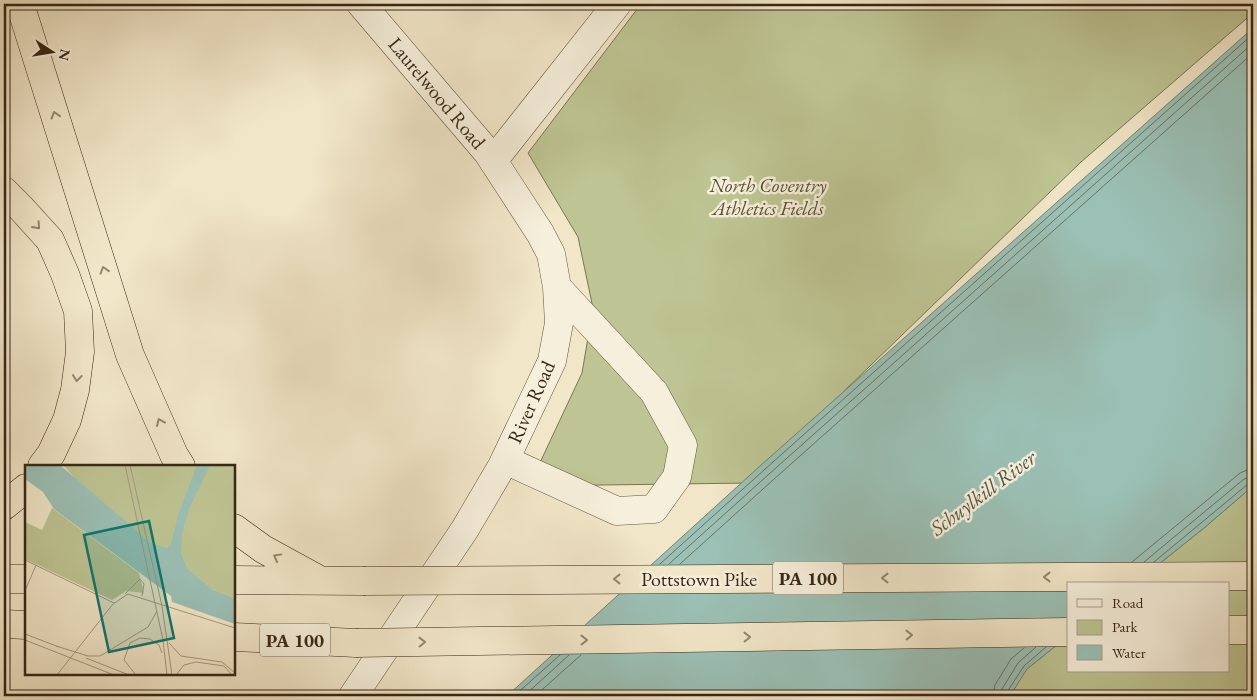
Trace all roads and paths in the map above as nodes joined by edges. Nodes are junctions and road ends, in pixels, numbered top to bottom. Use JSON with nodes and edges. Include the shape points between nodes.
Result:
{"nodes":[{"id":1,"x":20,"y":4,"type":"edge"},
{"id":2,"x":361,"y":4,"type":"edge"},
{"id":3,"x":618,"y":4,"type":"edge"},
{"id":4,"x":493,"y":161,"type":"junction"},
{"id":5,"x":4,"y":191,"type":"edge"},
{"id":6,"x":557,"y":287,"type":"junction"},
{"id":7,"x":505,"y":460,"type":"junction"},
{"id":8,"x":43,"y":465,"type":"edge"},
{"id":9,"x":180,"y":465,"type":"edge"},
{"id":10,"x":25,"y":489,"type":"edge"},
{"id":11,"x":4,"y":506,"type":"edge"},
{"id":12,"x":235,"y":529,"type":"edge"},
{"id":13,"x":1253,"y":576,"type":"edge"},
{"id":14,"x":4,"y":579,"type":"edge"},
{"id":15,"x":25,"y":579,"type":"edge"},
{"id":16,"x":235,"y":580,"type":"edge"},
{"id":17,"x":319,"y":580,"type":"junction"},
{"id":18,"x":4,"y":624,"type":"edge"},
{"id":19,"x":25,"y":625,"type":"edge"},
{"id":20,"x":1230,"y":630,"type":"edge"},
{"id":21,"x":1253,"y":630,"type":"edge"},
{"id":22,"x":1067,"y":632,"type":"edge"},
{"id":23,"x":235,"y":636,"type":"edge"},
{"id":24,"x":353,"y":696,"type":"edge"}],
"edges":[{"from":9,"to":1,"type":"highway","one_way":true,"via":[[130,355]]},
{"from":2,"to":4,"type":"street","name":"Laurelwood Road"},
{"from":3,"to":4,"type":"street"},
{"from":4,"to":6,"type":"street","name":"River Road","via":[[551,254]]},
{"from":5,"to":8,"type":"highway","one_way":true,"via":[[50,240],[78,311],[80,352],[75,390],[67,420]]},
{"from":6,"to":7,"type":"street","name":"River Road","via":[[559,322],[552,361]]},
{"from":6,"to":7,"type":"street","via":[[654,392],[683,445],[677,477],[654,509],[617,511]]},
{"from":7,"to":24,"type":"street","name":"River Road","via":[[465,529]]},
{"from":10,"to":11,"type":"highway"},
{"from":17,"to":12,"type":"highway","one_way":true,"via":[[263,549]]},
{"from":13,"to":17,"type":"highway","name":"Pottstown Pike","number":"PA 100","one_way":true,"bridge":true},
{"from":14,"to":15,"type":"highway"},
{"from":16,"to":17,"type":"highway","name":"Pottstown Pike","number":"PA 100"},
{"from":18,"to":19,"type":"highway"},
{"from":20,"to":21,"type":"highway"},
{"from":23,"to":22,"type":"highway","number":"PA 100","one_way":true,"bridge":true,"via":[[356,643]]}]}
